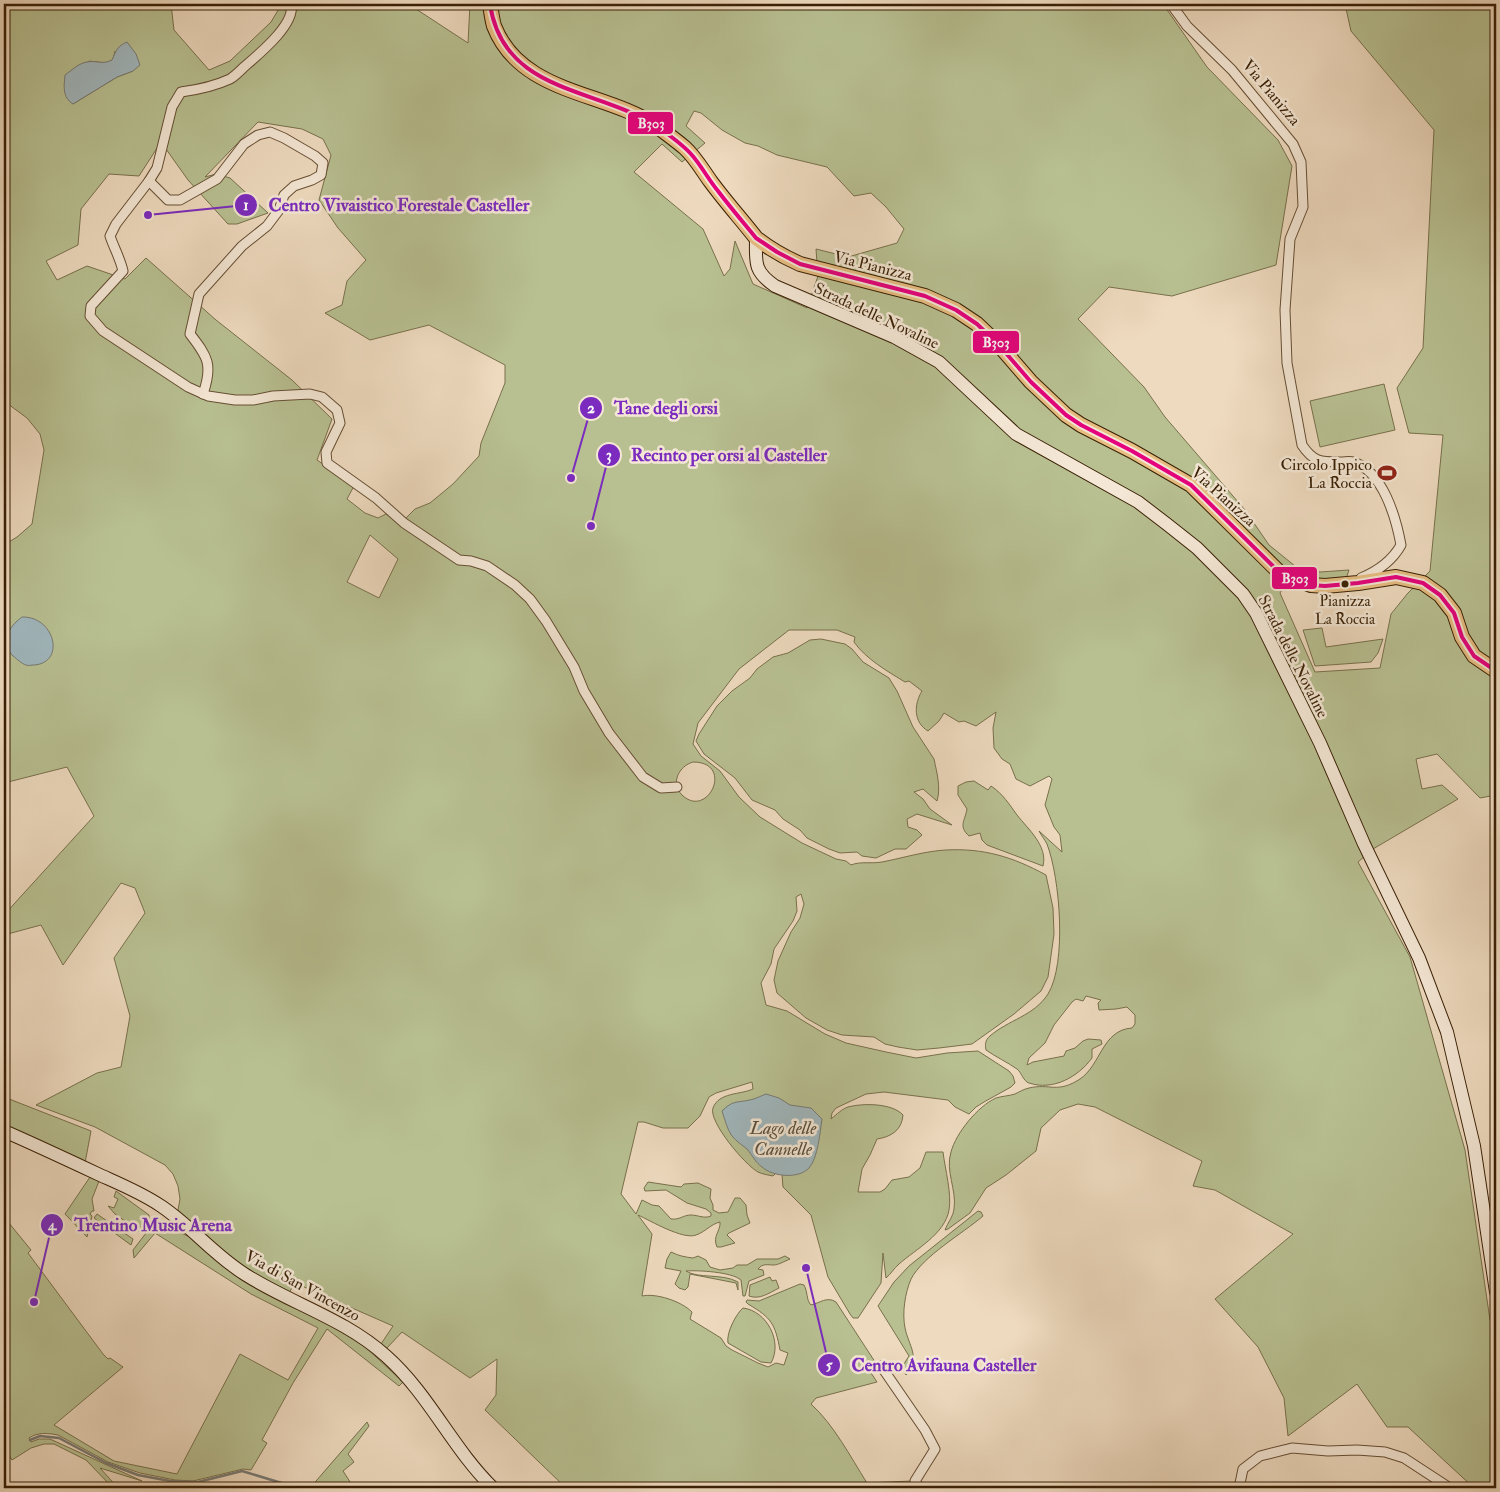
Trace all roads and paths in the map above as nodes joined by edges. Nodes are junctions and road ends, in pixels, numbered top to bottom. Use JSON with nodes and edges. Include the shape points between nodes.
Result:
{"nodes":[{"id":1,"x":291,"y":4,"type":"edge"},
{"id":2,"x":490,"y":4,"type":"edge"},
{"id":3,"x":1171,"y":4,"type":"edge"},
{"id":4,"x":150,"y":181,"type":"junction"},
{"id":5,"x":756,"y":238,"type":"junction"},
{"id":6,"x":203,"y":394,"type":"junction"},
{"id":7,"x":1348,"y":584,"type":"junction"},
{"id":8,"x":1496,"y":671,"type":"edge"},
{"id":9,"x":677,"y":787,"type":"dead end"},
{"id":10,"x":4,"y":1131,"type":"edge"},
{"id":11,"x":1496,"y":1292,"type":"edge"},
{"id":12,"x":881,"y":1366,"type":"dead end"},
{"id":13,"x":493,"y":1488,"type":"edge"},
{"id":14,"x":920,"y":1488,"type":"edge"},
{"id":15,"x":1239,"y":1488,"type":"edge"},
{"id":16,"x":1450,"y":1488,"type":"edge"}],
"edges":[{"from":1,"to":4,"type":"street","via":[[292,10],[285,26],[231,79],[181,92],[172,107],[157,168]]},
{"from":2,"to":5,"type":"main road","name":"Via Pianizza","via":[[493,24],[500,39],[521,63],[564,88],[657,126],[686,149]]},
{"from":3,"to":7,"type":"street","name":"Via Pianizza","via":[[1186,26],[1232,70],[1293,144],[1301,162],[1303,208],[1290,240],[1285,310],[1287,364],[1302,445],[1309,456],[1321,462],[1353,462],[1378,480],[1394,514],[1401,545],[1394,558],[1373,573]]},
{"from":4,"to":6,"type":"street","via":[[110,236],[123,270],[91,306],[90,316],[103,331]]},
{"from":4,"to":6,"type":"street","via":[[168,200],[180,200],[217,179],[244,144],[270,132],[323,163],[322,175],[294,186],[284,195],[279,210],[267,226],[242,246],[199,294],[190,334],[208,361],[209,378]]},
{"from":5,"to":7,"type":"main road","name":"Via Pianizza","via":[[800,264],[925,296],[956,310],[998,344],[1066,415],[1191,485],[1279,572],[1311,585]]},
{"from":5,"to":11,"type":"street","name":"Strada delle Novaline","via":[[756,265],[762,278],[894,337],[939,362],[1016,434],[1138,502],[1197,548],[1243,594],[1256,613],[1320,743],[1419,958],[1447,1032],[1474,1146]]},
{"from":6,"to":9,"type":"street","via":[[235,400],[298,394],[322,396],[337,410],[340,423],[326,452],[327,463],[446,552],[459,560],[487,566],[525,594],[546,620],[609,733],[643,777],[661,788]]},
{"from":7,"to":8,"type":"main road","via":[[1396,577],[1422,583],[1440,595],[1454,613],[1462,637],[1474,656]]},
{"from":10,"to":13,"type":"street","name":"Via di San Vincenzo","via":[[147,1197],[243,1274],[330,1318],[370,1344],[404,1374],[471,1465]]},
{"from":12,"to":14,"type":"street","via":[[935,1449],[915,1481]]},
{"from":15,"to":16,"type":"street","via":[[1243,1469],[1260,1456],[1292,1448],[1385,1452],[1404,1458]]}]}
